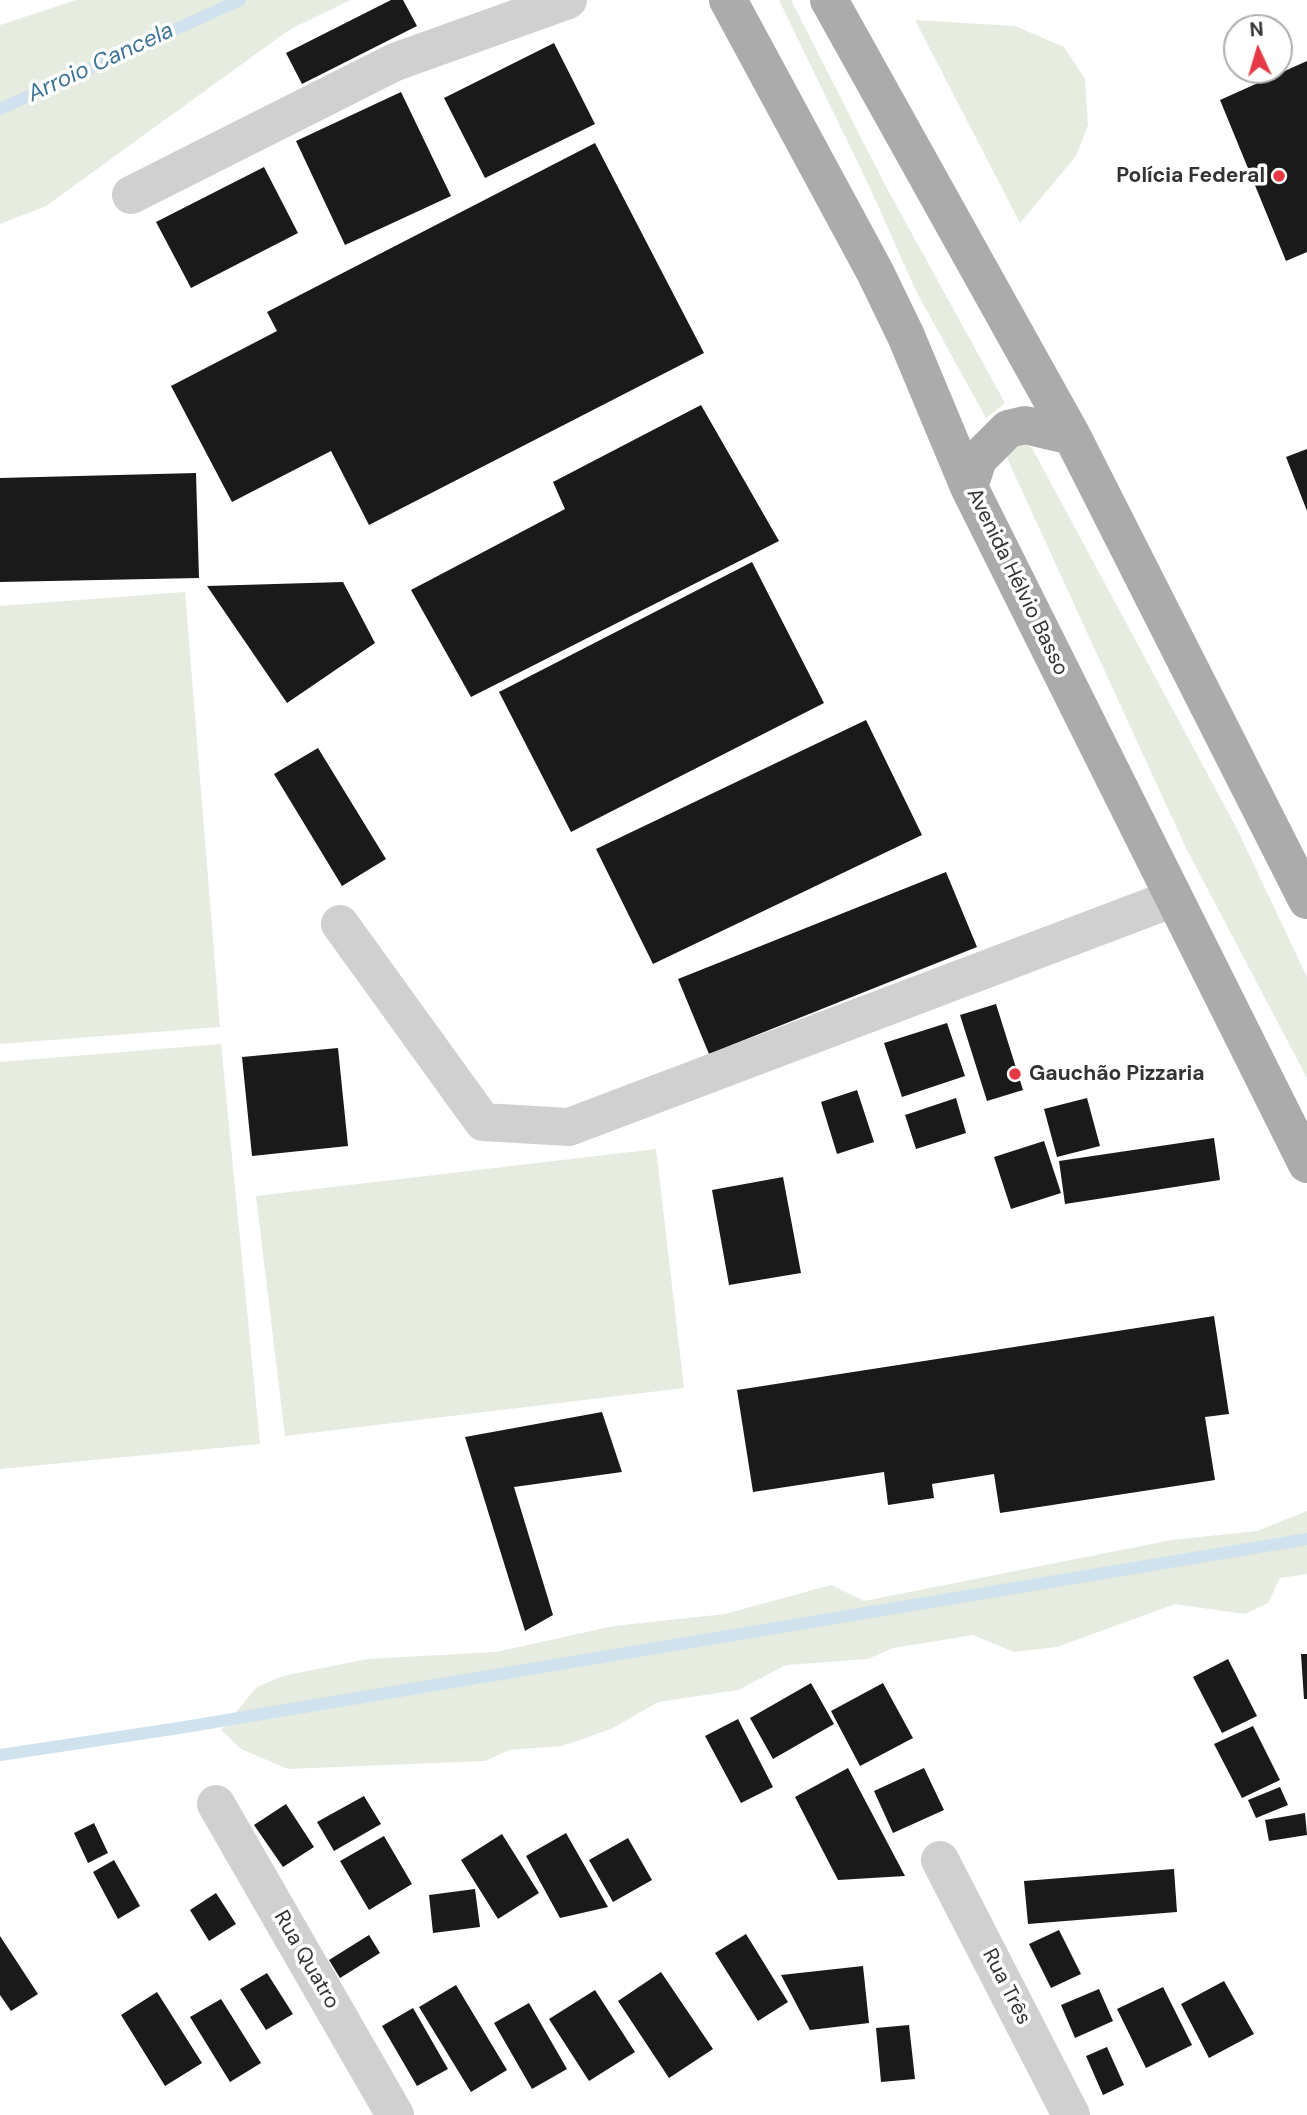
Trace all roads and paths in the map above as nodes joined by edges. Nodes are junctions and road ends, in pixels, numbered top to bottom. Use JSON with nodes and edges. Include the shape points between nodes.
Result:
{"nodes":[{"id":1,"x":568,"y":0,"type":"edge"},
{"id":2,"x":728,"y":0,"type":"edge"},
{"id":3,"x":829,"y":0,"type":"edge"},
{"id":4,"x":131,"y":195,"type":"dead end"},
{"id":5,"x":1072,"y":436,"type":"junction"},
{"id":6,"x":969,"y":487,"type":"junction"},
{"id":7,"x":1174,"y":898,"type":"junction"},
{"id":8,"x":1307,"y":900,"type":"edge"},
{"id":9,"x":340,"y":924,"type":"dead end"},
{"id":10,"x":1307,"y":1164,"type":"edge"},
{"id":11,"x":216,"y":1804,"type":"dead end"},
{"id":12,"x":940,"y":1860,"type":"dead end"},
{"id":13,"x":395,"y":2115,"type":"edge"},
{"id":14,"x":1072,"y":2115,"type":"edge"}],
"edges":[{"from":1,"to":4,"type":"street","via":[[395,62]]},
{"from":2,"to":6,"type":"main road","name":"Avenida Hélvio Basso","via":[[875,272]]},
{"from":3,"to":5,"type":"main road"},
{"from":5,"to":6,"type":"main road","via":[[1025,425],[1008,429],[978,459]]},
{"from":5,"to":8,"type":"main road"},
{"from":6,"to":7,"type":"main road","name":"Avenida Hélvio Basso"},
{"from":7,"to":9,"type":"street","via":[[569,1127],[483,1122]]},
{"from":7,"to":10,"type":"main road","name":"Avenida Hélvio Basso"},
{"from":11,"to":13,"type":"street","name":"Rua Quatro"},
{"from":12,"to":14,"type":"street","name":"Rua Três"}]}
